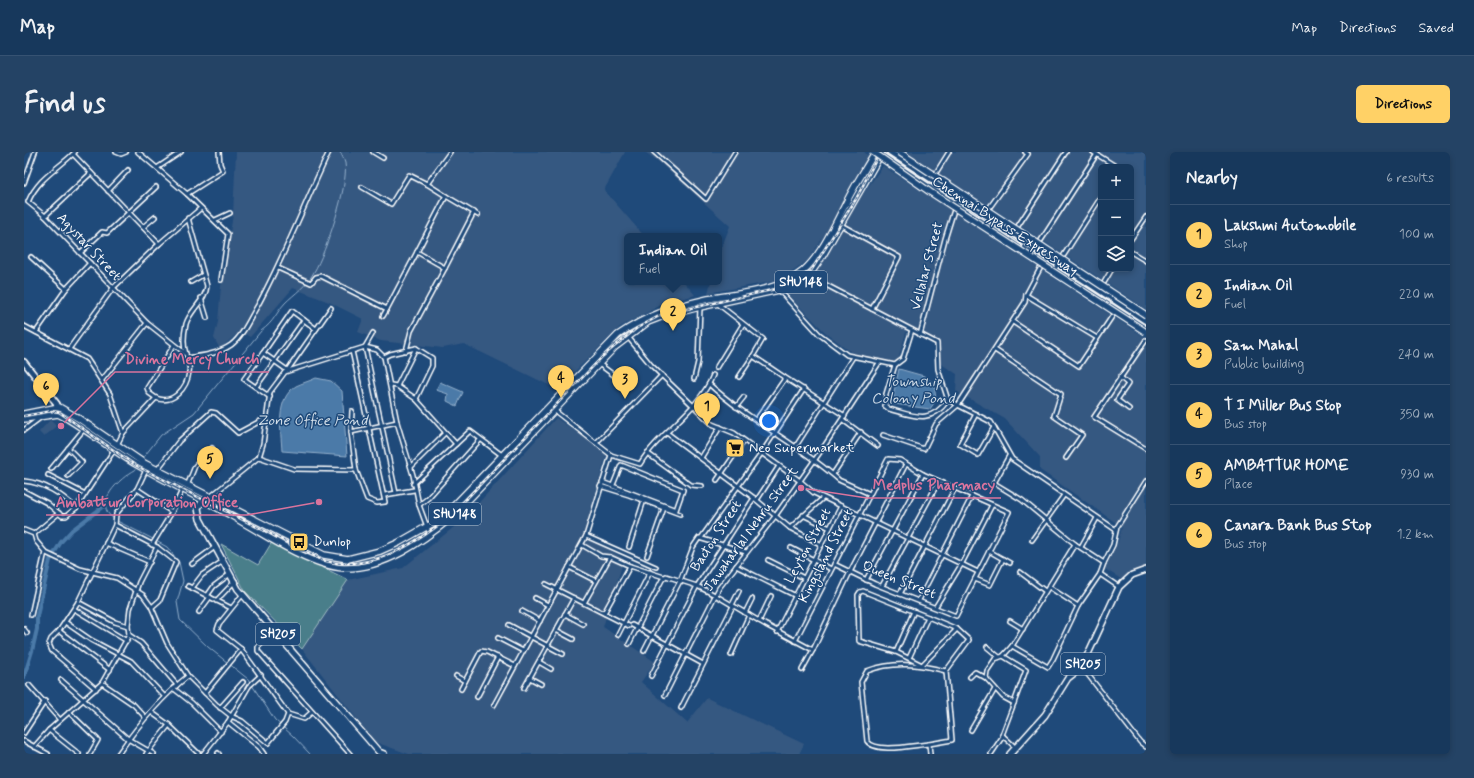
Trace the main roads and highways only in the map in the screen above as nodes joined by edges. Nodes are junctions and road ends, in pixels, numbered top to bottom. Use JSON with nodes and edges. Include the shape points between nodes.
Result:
{"nodes":[{"id":1,"x":878,"y":152,"type":"edge"},
{"id":2,"x":890,"y":152,"type":"edge"},
{"id":3,"x":899,"y":152,"type":"edge"},
{"id":4,"x":1146,"y":315,"type":"edge"},
{"id":5,"x":1146,"y":321,"type":"edge"},
{"id":6,"x":1146,"y":329,"type":"edge"},
{"id":7,"x":1146,"y":332,"type":"edge"},
{"id":8,"x":24,"y":414,"type":"edge"},
{"id":9,"x":24,"y":419,"type":"edge"},
{"id":10,"x":115,"y":448,"type":"junction"},
{"id":11,"x":144,"y":467,"type":"junction"},
{"id":12,"x":184,"y":488,"type":"junction"},
{"id":13,"x":207,"y":500,"type":"junction"},
{"id":14,"x":1146,"y":570,"type":"edge"},
{"id":15,"x":381,"y":753,"type":"edge"},
{"id":16,"x":1010,"y":754,"type":"edge"}],
"edges":[{"from":1,"to":6,"type":"main road"},
{"from":1,"to":7,"type":"highway","name":"Chennai Bypass Expressway","bridge":true,"via":[[930,192]]},
{"from":1,"to":13,"type":"highway","number":"SHU148","via":[[857,182],[827,239],[803,271],[783,283],[676,306],[652,314],[618,335],[443,518],[426,528],[380,551],[348,559],[337,558],[312,550]]},
{"from":1,"to":13,"type":"highway","number":"SHU148","via":[[841,225],[809,276],[798,284],[779,290],[700,307],[648,322],[599,364],[472,498],[430,535],[400,553],[358,567],[340,567],[318,562],[281,544]]},
{"from":2,"to":5,"type":"main road"},
{"from":3,"to":4,"type":"highway","name":"Chennai Bypass Expressway","bridge":true},
{"from":8,"to":10,"type":"highway","number":"SHU148","via":[[59,407],[78,418]]},
{"from":9,"to":10,"type":"highway","number":"SHU148","via":[[58,414]]},
{"from":10,"to":11,"type":"highway","number":"SHU148"},
{"from":11,"to":12,"type":"highway","number":"SHU148"},
{"from":11,"to":12,"type":"highway","number":"SHU148","via":[[157,470]]},
{"from":12,"to":13,"type":"highway","number":"SHU148"},
{"from":13,"to":15,"type":"main road","number":"SH205","via":[[199,505],[198,511],[215,547],[243,594]]},
{"from":14,"to":16,"type":"main road","number":"SH205","via":[[1132,575],[1119,587],[1082,667],[1068,678],[1045,715]]}]}
